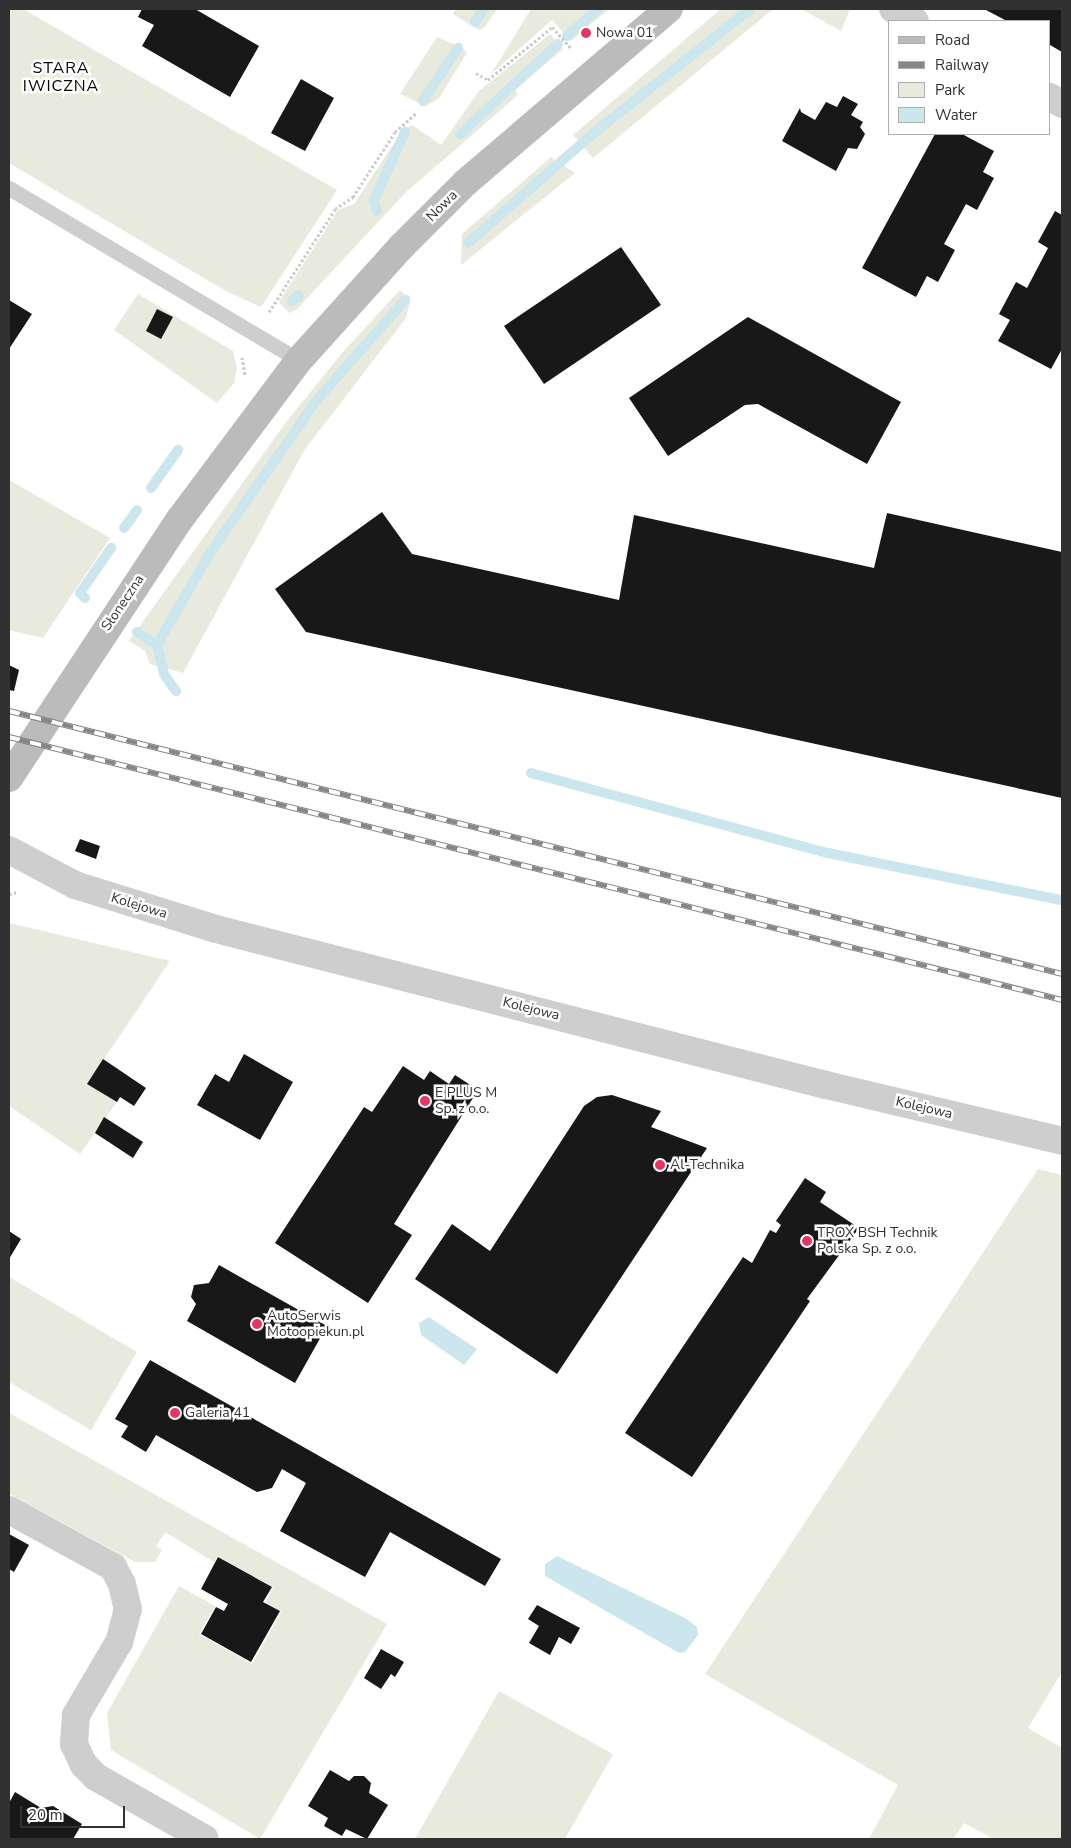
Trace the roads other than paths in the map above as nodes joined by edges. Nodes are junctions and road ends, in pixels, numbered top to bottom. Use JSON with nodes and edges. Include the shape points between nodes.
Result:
{"nodes":[{"id":1,"x":669,"y":9,"type":"edge"},
{"id":2,"x":893,"y":9,"type":"edge"},
{"id":3,"x":913,"y":20,"type":"edge"},
{"id":4,"x":1051,"y":98,"type":"edge"},
{"id":5,"x":1062,"y":104,"type":"edge"},
{"id":6,"x":9,"y":188,"type":"edge"},
{"id":7,"x":299,"y":360,"type":"junction"},
{"id":8,"x":244,"y":432,"type":"joint"},
{"id":9,"x":9,"y":778,"type":"edge"},
{"id":10,"x":9,"y":850,"type":"edge"},
{"id":11,"x":1062,"y":1141,"type":"edge"},
{"id":12,"x":9,"y":1510,"type":"edge"},
{"id":13,"x":205,"y":1839,"type":"edge"}],
"edges":[{"from":1,"to":7,"type":"main road","name":"Nowa","via":[[465,183],[402,246]]},
{"from":2,"to":3,"type":"street"},
{"from":4,"to":5,"type":"street"},
{"from":6,"to":7,"type":"lane"},
{"from":7,"to":8,"type":"main road","name":"Nowa"},
{"from":8,"to":9,"type":"main road","name":"Słoneczna","via":[[154,557]]},
{"from":10,"to":11,"type":"street","name":"Kolejowa","via":[[75,885],[216,929],[826,1085]]},
{"from":12,"to":13,"type":"street","via":[[113,1568],[122,1584],[128,1609],[119,1642],[76,1715],[74,1744],[84,1765],[96,1777]]}]}
